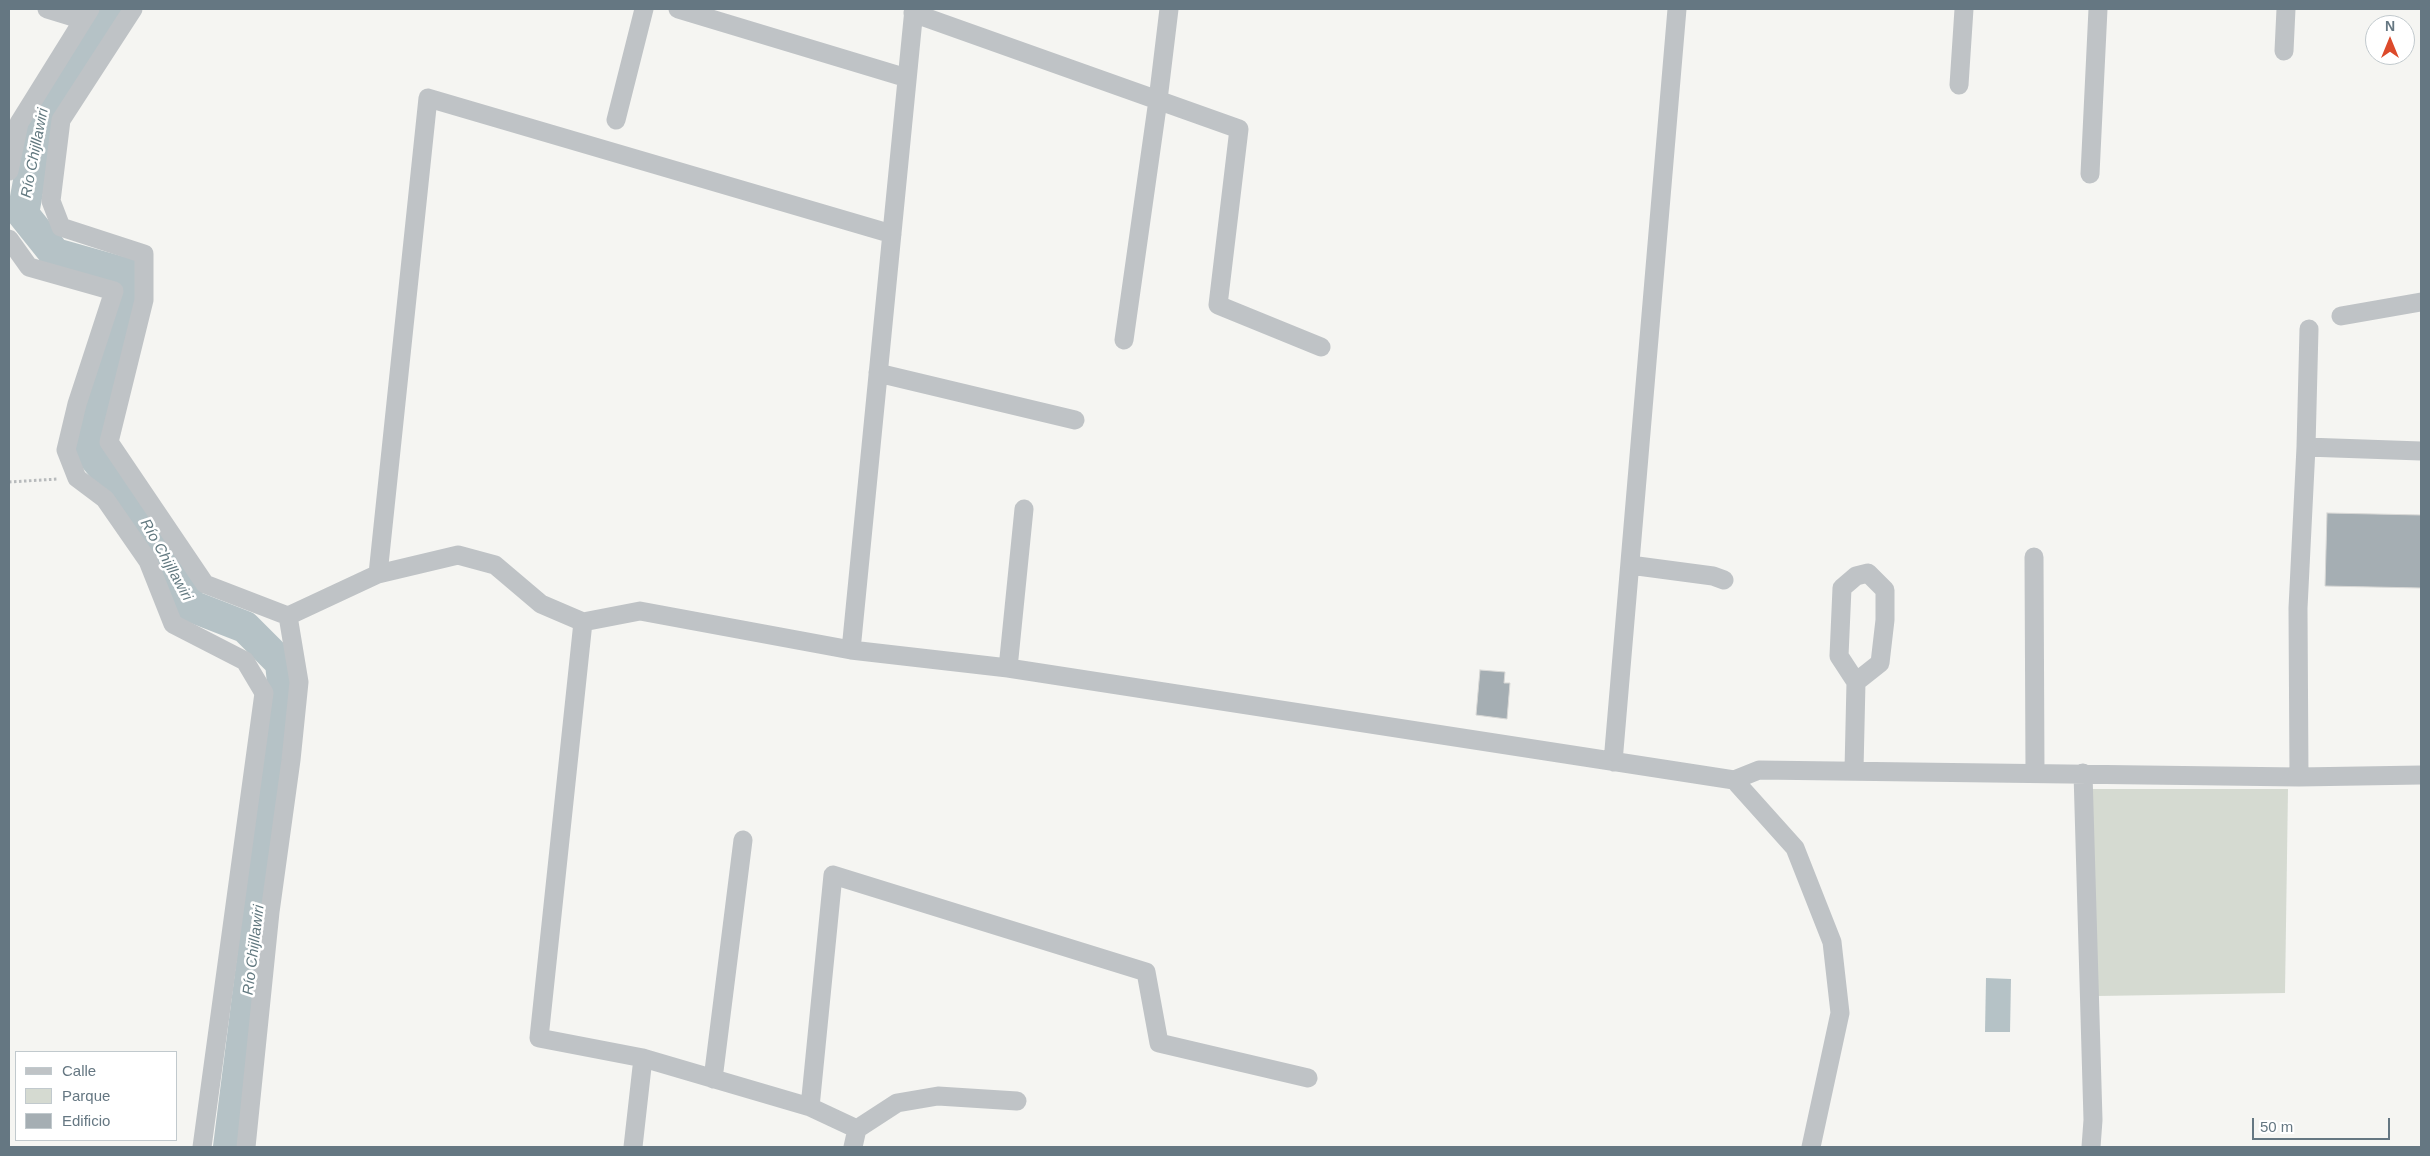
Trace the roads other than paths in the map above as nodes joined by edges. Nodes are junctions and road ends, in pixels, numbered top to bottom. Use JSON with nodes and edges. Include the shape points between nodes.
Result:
{"nodes":[{"id":1,"x":47,"y":9,"type":"edge"},
{"id":2,"x":133,"y":9,"type":"edge"},
{"id":3,"x":644,"y":9,"type":"edge"},
{"id":4,"x":678,"y":9,"type":"edge"},
{"id":5,"x":1169,"y":9,"type":"edge"},
{"id":6,"x":1677,"y":9,"type":"edge"},
{"id":7,"x":1964,"y":9,"type":"edge"},
{"id":8,"x":2098,"y":9,"type":"edge"},
{"id":9,"x":2286,"y":9,"type":"edge"},
{"id":10,"x":914,"y":11,"type":"edge"},
{"id":11,"x":87,"y":14,"type":"edge"},
{"id":12,"x":2284,"y":51,"type":"dead end"},
{"id":13,"x":907,"y":78,"type":"junction"},
{"id":14,"x":1959,"y":85,"type":"dead end"},
{"id":15,"x":1158,"y":100,"type":"junction"},
{"id":16,"x":616,"y":120,"type":"dead end"},
{"id":17,"x":9,"y":171,"type":"edge"},
{"id":18,"x":2090,"y":174,"type":"dead end"},
{"id":19,"x":892,"y":234,"type":"junction"},
{"id":20,"x":9,"y":239,"type":"edge"},
{"id":21,"x":2421,"y":302,"type":"edge"},
{"id":22,"x":2341,"y":316,"type":"dead end"},
{"id":23,"x":2309,"y":329,"type":"dead end"},
{"id":24,"x":1124,"y":340,"type":"dead end"},
{"id":25,"x":1321,"y":348,"type":"dead end"},
{"id":26,"x":878,"y":373,"type":"junction"},
{"id":27,"x":1076,"y":420,"type":"dead end"},
{"id":28,"x":2306,"y":447,"type":"junction"},
{"id":29,"x":2421,"y":451,"type":"edge"},
{"id":30,"x":1024,"y":509,"type":"dead end"},
{"id":31,"x":2034,"y":557,"type":"dead end"},
{"id":32,"x":1630,"y":565,"type":"junction"},
{"id":33,"x":378,"y":574,"type":"junction"},
{"id":34,"x":1724,"y":580,"type":"dead end"},
{"id":35,"x":288,"y":616,"type":"junction"},
{"id":36,"x":583,"y":622,"type":"junction"},
{"id":37,"x":851,"y":650,"type":"junction"},
{"id":38,"x":1008,"y":668,"type":"junction"},
{"id":39,"x":1856,"y":682,"type":"junction"},
{"id":40,"x":1613,"y":762,"type":"junction"},
{"id":41,"x":1854,"y":770,"type":"junction"},
{"id":42,"x":2035,"y":772,"type":"junction"},
{"id":43,"x":2083,"y":773,"type":"junction"},
{"id":44,"x":2421,"y":775,"type":"edge"},
{"id":45,"x":2299,"y":776,"type":"junction"},
{"id":46,"x":1734,"y":780,"type":"junction"},
{"id":47,"x":743,"y":840,"type":"dead end"},
{"id":48,"x":643,"y":1058,"type":"junction"},
{"id":49,"x":1308,"y":1078,"type":"dead end"},
{"id":50,"x":713,"y":1079,"type":"junction"},
{"id":51,"x":1017,"y":1102,"type":"dead end"},
{"id":52,"x":810,"y":1107,"type":"junction"},
{"id":53,"x":855,"y":1138,"type":"edge"},
{"id":54,"x":202,"y":1147,"type":"edge"},
{"id":55,"x":246,"y":1147,"type":"edge"},
{"id":56,"x":633,"y":1147,"type":"edge"},
{"id":57,"x":1811,"y":1147,"type":"edge"},
{"id":58,"x":2091,"y":1147,"type":"edge"}],
"edges":[{"from":1,"to":11,"type":"street"},
{"from":2,"to":35,"type":"street","via":[[61,120],[51,202],[61,226],[144,254],[144,300],[109,442],[205,584]]},
{"from":3,"to":16,"type":"street"},
{"from":4,"to":13,"type":"street"},
{"from":5,"to":15,"type":"street"},
{"from":6,"to":32,"type":"street"},
{"from":7,"to":14,"type":"street"},
{"from":8,"to":18,"type":"street"},
{"from":9,"to":12,"type":"street"},
{"from":10,"to":13,"type":"street"},
{"from":10,"to":15,"type":"street"},
{"from":11,"to":17,"type":"street","via":[[18,123]]},
{"from":13,"to":19,"type":"street"},
{"from":15,"to":24,"type":"street"},
{"from":15,"to":25,"type":"street","via":[[1239,129],[1218,305]]},
{"from":19,"to":26,"type":"street"},
{"from":19,"to":33,"type":"street","via":[[428,98]]},
{"from":20,"to":54,"type":"street","via":[[29,267],[114,291],[77,404],[66,450],[77,478],[105,499],[148,561],[173,624],[245,661],[264,692]]},
{"from":21,"to":22,"type":"street"},
{"from":23,"to":28,"type":"street"},
{"from":26,"to":27,"type":"street"},
{"from":26,"to":37,"type":"street"},
{"from":28,"to":29,"type":"street"},
{"from":28,"to":45,"type":"street","via":[[2298,608]]},
{"from":30,"to":38,"type":"street"},
{"from":31,"to":42,"type":"street"},
{"from":32,"to":34,"type":"street"},
{"from":32,"to":40,"type":"street"},
{"from":33,"to":35,"type":"street"},
{"from":33,"to":36,"type":"street","via":[[458,555],[495,565],[541,604]]},
{"from":35,"to":55,"type":"street","via":[[299,682],[270,912]]},
{"from":36,"to":37,"type":"street","via":[[640,611]]},
{"from":36,"to":48,"type":"street","via":[[539,1038]]},
{"from":37,"to":38,"type":"street"},
{"from":38,"to":40,"type":"street"},
{"from":39,"to":39,"type":"street","via":[[1880,663],[1885,620],[1885,590],[1868,573],[1856,576],[1842,588],[1839,656]]},
{"from":39,"to":41,"type":"street"},
{"from":40,"to":46,"type":"street"},
{"from":41,"to":42,"type":"street"},
{"from":41,"to":46,"type":"street","via":[[1759,770]]},
{"from":42,"to":43,"type":"street"},
{"from":43,"to":45,"type":"street"},
{"from":43,"to":58,"type":"street"},
{"from":44,"to":45,"type":"street"},
{"from":46,"to":57,"type":"street","via":[[1796,848],[1832,942],[1840,1013]]},
{"from":47,"to":50,"type":"street"},
{"from":48,"to":50,"type":"street"},
{"from":48,"to":56,"type":"street"},
{"from":49,"to":52,"type":"street","via":[[1159,1043],[1146,972],[833,875]]},
{"from":50,"to":52,"type":"street"},
{"from":51,"to":53,"type":"street","via":[[938,1096],[897,1103]]},
{"from":52,"to":53,"type":"street"}]}
